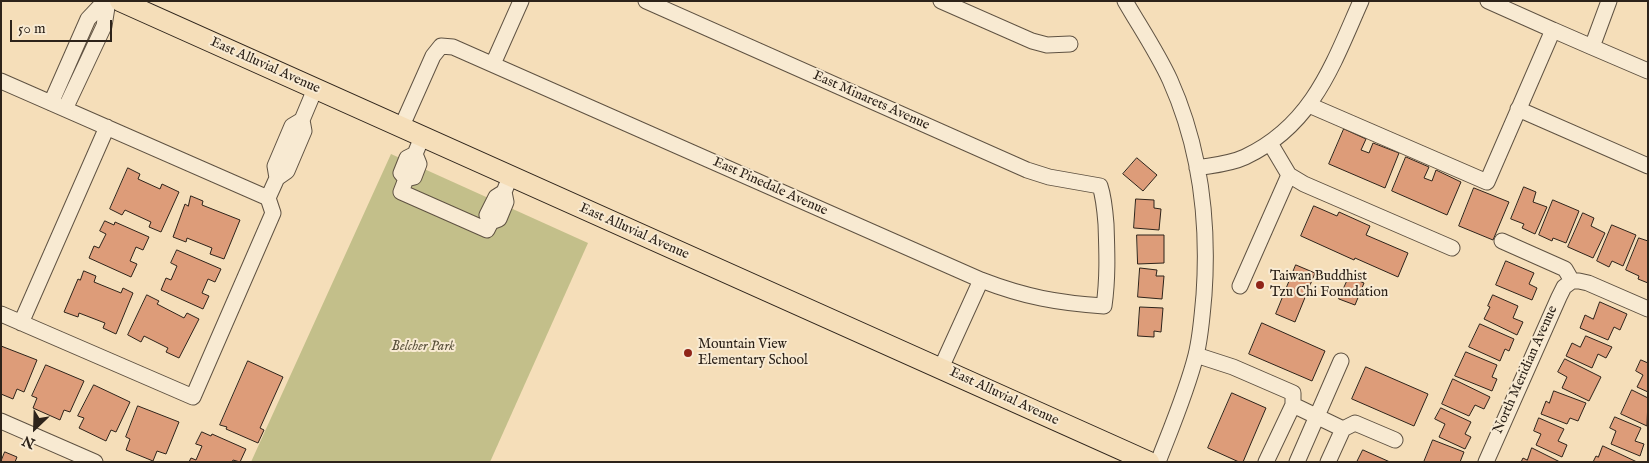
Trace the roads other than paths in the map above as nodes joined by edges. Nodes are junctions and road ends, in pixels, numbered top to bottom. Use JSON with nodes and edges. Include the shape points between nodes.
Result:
{"nodes":[{"id":1,"x":107,"y":1,"type":"edge"},
{"id":2,"x":120,"y":1,"type":"edge"},
{"id":3,"x":521,"y":1,"type":"edge"},
{"id":4,"x":646,"y":1,"type":"edge"},
{"id":5,"x":941,"y":1,"type":"edge"},
{"id":6,"x":1124,"y":1,"type":"edge"},
{"id":7,"x":1361,"y":1,"type":"edge"},
{"id":8,"x":1488,"y":1,"type":"edge"},
{"id":9,"x":1610,"y":1,"type":"edge"},
{"id":10,"x":1553,"y":30,"type":"junction"},
{"id":11,"x":1070,"y":44,"type":"dead end"},
{"id":12,"x":1592,"y":47,"type":"junction"},
{"id":13,"x":493,"y":64,"type":"junction"},
{"id":14,"x":1648,"y":71,"type":"edge"},
{"id":15,"x":1,"y":81,"type":"edge"},
{"id":16,"x":315,"y":89,"type":"junction"},
{"id":17,"x":1309,"y":105,"type":"junction"},
{"id":18,"x":58,"y":106,"type":"junction"},
{"id":19,"x":1518,"y":109,"type":"junction"},
{"id":20,"x":107,"y":128,"type":"junction"},
{"id":21,"x":401,"y":128,"type":"junction"},
{"id":22,"x":1270,"y":143,"type":"junction"},
{"id":23,"x":419,"y":146,"type":"junction"},
{"id":24,"x":1648,"y":166,"type":"edge"},
{"id":25,"x":1197,"y":168,"type":"junction"},
{"id":26,"x":1289,"y":175,"type":"junction"},
{"id":27,"x":507,"y":185,"type":"junction"},
{"id":28,"x":268,"y":198,"type":"junction"},
{"id":29,"x":1502,"y":241,"type":"dead end"},
{"id":30,"x":1452,"y":248,"type":"dead end"},
{"id":31,"x":981,"y":280,"type":"junction"},
{"id":32,"x":1572,"y":281,"type":"junction"},
{"id":33,"x":1240,"y":286,"type":"dead end"},
{"id":34,"x":1104,"y":306,"type":"joint"},
{"id":35,"x":1648,"y":309,"type":"edge"},
{"id":36,"x":1,"y":314,"type":"edge"},
{"id":37,"x":21,"y":322,"type":"junction"},
{"id":38,"x":1196,"y":355,"type":"junction"},
{"id":39,"x":1341,"y":361,"type":"dead end"},
{"id":40,"x":942,"y":368,"type":"junction"},
{"id":41,"x":1293,"y":406,"type":"junction"},
{"id":42,"x":1316,"y":417,"type":"junction"},
{"id":43,"x":1,"y":421,"type":"edge"},
{"id":44,"x":1343,"y":429,"type":"junction"},
{"id":45,"x":1395,"y":440,"type":"dead end"},
{"id":46,"x":95,"y":462,"type":"edge"},
{"id":47,"x":1149,"y":462,"type":"edge"},
{"id":48,"x":1158,"y":462,"type":"edge"},
{"id":49,"x":1266,"y":462,"type":"edge"},
{"id":50,"x":1297,"y":462,"type":"edge"},
{"id":51,"x":1328,"y":462,"type":"edge"},
{"id":52,"x":1486,"y":462,"type":"edge"}],
"edges":[{"from":1,"to":18,"type":"street","via":[[88,19]]},
{"from":2,"to":16,"type":"main road","name":"East Alluvial Avenue"},
{"from":3,"to":13,"type":"street"},
{"from":4,"to":34,"type":"street","name":"East Minarets Avenue","via":[[1027,170],[1100,186],[1107,239],[1108,279]]},
{"from":5,"to":11,"type":"street","via":[[1032,41],[1047,45]]},
{"from":6,"to":25,"type":"street","via":[[1170,80],[1190,136]]},
{"from":7,"to":17,"type":"street","via":[[1330,70]]},
{"from":8,"to":10,"type":"street"},
{"from":9,"to":12,"type":"street"},
{"from":10,"to":12,"type":"street"},
{"from":10,"to":19,"type":"street"},
{"from":12,"to":14,"type":"street"},
{"from":13,"to":21,"type":"street","name":"East Pinedale Avenue","via":[[454,47],[441,46],[433,56]]},
{"from":13,"to":31,"type":"street","name":"East Pinedale Avenue"},
{"from":15,"to":18,"type":"street"},
{"from":16,"to":21,"type":"main road","name":"East Alluvial Avenue"},
{"from":16,"to":28,"type":"street","via":[[302,120],[304,131],[287,171],[276,178]]},
{"from":17,"to":19,"type":"street","via":[[1487,182]]},
{"from":17,"to":22,"type":"street"},
{"from":18,"to":20,"type":"street"},
{"from":19,"to":24,"type":"street"},
{"from":20,"to":28,"type":"street"},
{"from":20,"to":37,"type":"street"},
{"from":21,"to":23,"type":"main road","name":"East Alluvial Avenue"},
{"from":22,"to":25,"type":"street","via":[[1245,157]]},
{"from":22,"to":26,"type":"street"},
{"from":23,"to":27,"type":"main road","name":"East Alluvial Avenue"},
{"from":23,"to":27,"type":"street","via":[[407,158],[401,172],[406,180],[401,192],[487,230],[491,222],[488,215],[496,197]]},
{"from":25,"to":38,"type":"street","via":[[1206,253]]},
{"from":26,"to":30,"type":"street"},
{"from":26,"to":33,"type":"street"},
{"from":27,"to":40,"type":"main road","name":"East Alluvial Avenue"},
{"from":28,"to":37,"type":"street","via":[[273,213],[193,398]]},
{"from":29,"to":32,"type":"street","via":[[1565,269]]},
{"from":31,"to":34,"type":"street","name":"East Pinedale Avenue","via":[[1042,299]]},
{"from":31,"to":40,"type":"street"},
{"from":32,"to":35,"type":"street","via":[[1588,283]]},
{"from":32,"to":52,"type":"street","name":"North Meridian Avenue","via":[[1559,297]]},
{"from":36,"to":37,"type":"street"},
{"from":38,"to":41,"type":"street","via":[[1293,393]]},
{"from":38,"to":48,"type":"street"},
{"from":39,"to":42,"type":"street"},
{"from":40,"to":47,"type":"main road","name":"East Alluvial Avenue"},
{"from":41,"to":42,"type":"street"},
{"from":41,"to":49,"type":"street"},
{"from":42,"to":44,"type":"street"},
{"from":42,"to":50,"type":"street"},
{"from":43,"to":46,"type":"street"},
{"from":44,"to":45,"type":"street","via":[[1355,423]]},
{"from":44,"to":51,"type":"street"}]}
